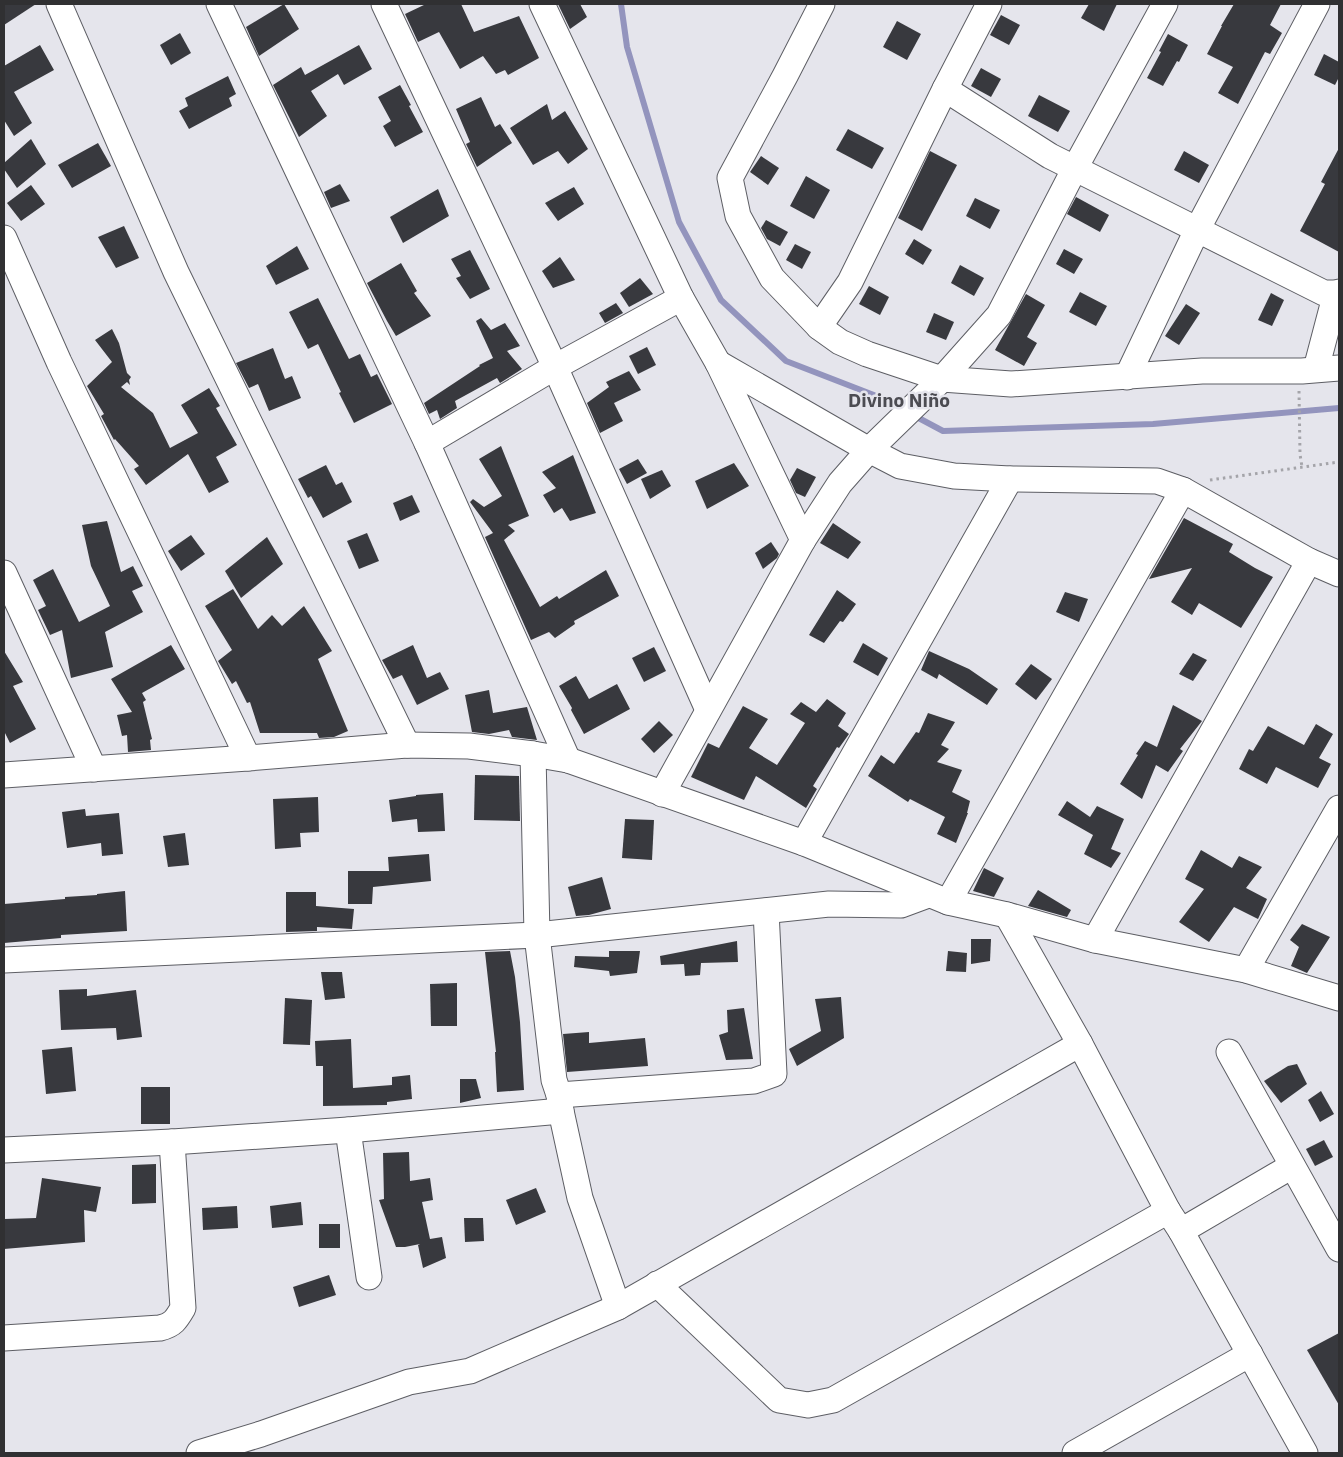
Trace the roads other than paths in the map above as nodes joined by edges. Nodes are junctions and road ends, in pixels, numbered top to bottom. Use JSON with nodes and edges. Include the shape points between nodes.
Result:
{"nodes":[{"id":1,"x":59,"y":4,"type":"edge"},
{"id":2,"x":219,"y":4,"type":"edge"},
{"id":3,"x":384,"y":4,"type":"edge"},
{"id":4,"x":542,"y":4,"type":"edge"},
{"id":5,"x":822,"y":4,"type":"edge"},
{"id":6,"x":990,"y":4,"type":"edge"},
{"id":7,"x":1164,"y":4,"type":"edge"},
{"id":8,"x":1317,"y":4,"type":"edge"},
{"id":9,"x":945,"y":89,"type":"junction"},
{"id":10,"x":1075,"y":168,"type":"junction"},
{"id":11,"x":1197,"y":230,"type":"junction"},
{"id":12,"x":4,"y":238,"type":"edge"},
{"id":13,"x":1338,"y":292,"type":"edge"},
{"id":14,"x":681,"y":298,"type":"junction"},
{"id":15,"x":819,"y":327,"type":"junction"},
{"id":16,"x":718,"y":363,"type":"junction"},
{"id":17,"x":555,"y":367,"type":"junction"},
{"id":18,"x":1318,"y":374,"type":"edge"},
{"id":19,"x":1127,"y":377,"type":"junction"},
{"id":20,"x":942,"y":380,"type":"junction"},
{"id":21,"x":427,"y":443,"type":"junction"},
{"id":22,"x":876,"y":444,"type":"junction"},
{"id":23,"x":1010,"y":479,"type":"junction"},
{"id":24,"x":1184,"y":490,"type":"junction"},
{"id":25,"x":803,"y":540,"type":"junction"},
{"id":26,"x":1309,"y":561,"type":"junction"},
{"id":27,"x":4,"y":573,"type":"edge"},
{"id":28,"x":1339,"y":574,"type":"edge"},
{"id":29,"x":708,"y":710,"type":"junction"},
{"id":30,"x":408,"y":745,"type":"junction"},
{"id":31,"x":533,"y":754,"type":"junction"},
{"id":32,"x":248,"y":758,"type":"junction"},
{"id":33,"x":568,"y":760,"type":"junction"},
{"id":34,"x":94,"y":769,"type":"junction"},
{"id":35,"x":4,"y":775,"type":"edge"},
{"id":36,"x":662,"y":794,"type":"junction"},
{"id":37,"x":1339,"y":808,"type":"edge"},
{"id":38,"x":804,"y":843,"type":"junction"},
{"id":39,"x":938,"y":898,"type":"junction"},
{"id":40,"x":766,"y":911,"type":"junction"},
{"id":41,"x":1007,"y":915,"type":"junction"},
{"id":42,"x":537,"y":935,"type":"junction"},
{"id":43,"x":1095,"y":940,"type":"junction"},
{"id":44,"x":4,"y":960,"type":"edge"},
{"id":45,"x":1246,"y":970,"type":"junction"},
{"id":46,"x":1339,"y":998,"type":"edge"},
{"id":47,"x":1080,"y":1044,"type":"junction"},
{"id":48,"x":1229,"y":1052,"type":"dead end"},
{"id":49,"x":560,"y":1103,"type":"junction"},
{"id":50,"x":348,"y":1130,"type":"junction"},
{"id":51,"x":172,"y":1142,"type":"junction"},
{"id":52,"x":4,"y":1150,"type":"edge"},
{"id":53,"x":1292,"y":1166,"type":"junction"},
{"id":54,"x":1168,"y":1211,"type":"junction"},
{"id":55,"x":1181,"y":1231,"type":"junction"},
{"id":56,"x":1339,"y":1249,"type":"edge"},
{"id":57,"x":369,"y":1277,"type":"dead end"},
{"id":58,"x":657,"y":1284,"type":"junction"},
{"id":59,"x":618,"y":1307,"type":"junction"},
{"id":60,"x":4,"y":1338,"type":"edge"},
{"id":61,"x":1250,"y":1354,"type":"junction"},
{"id":62,"x":199,"y":1453,"type":"edge"},
{"id":63,"x":1075,"y":1453,"type":"edge"},
{"id":64,"x":1306,"y":1453,"type":"edge"}],
"edges":[{"from":1,"to":30,"type":"street","via":[[176,272]]},
{"from":2,"to":21,"type":"street"},
{"from":3,"to":17,"type":"street"},
{"from":4,"to":14,"type":"street"},
{"from":5,"to":15,"type":"street","via":[[730,178],[738,216],[772,278]]},
{"from":6,"to":9,"type":"street"},
{"from":7,"to":10,"type":"street"},
{"from":8,"to":11,"type":"street"},
{"from":9,"to":10,"type":"street","via":[[1050,156]]},
{"from":9,"to":15,"type":"street","via":[[850,282]]},
{"from":10,"to":11,"type":"street"},
{"from":10,"to":20,"type":"street","via":[[999,315]]},
{"from":11,"to":13,"type":"street","via":[[1324,293]]},
{"from":11,"to":19,"type":"street"},
{"from":12,"to":32,"type":"street","via":[[59,362]]},
{"from":13,"to":18,"type":"street"},
{"from":14,"to":16,"type":"street"},
{"from":14,"to":17,"type":"street"},
{"from":15,"to":20,"type":"street","via":[[840,342]]},
{"from":16,"to":22,"type":"street"},
{"from":16,"to":25,"type":"street"},
{"from":17,"to":21,"type":"street"},
{"from":17,"to":29,"type":"street"},
{"from":18,"to":19,"type":"street","via":[[1302,371],[1202,372]]},
{"from":19,"to":20,"type":"street","via":[[1011,384]]},
{"from":20,"to":22,"type":"street"},
{"from":21,"to":33,"type":"street"},
{"from":22,"to":23,"type":"street","via":[[900,466],[954,476]]},
{"from":22,"to":25,"type":"street","via":[[840,483]]},
{"from":23,"to":24,"type":"street","via":[[1157,481]]},
{"from":23,"to":38,"type":"street"},
{"from":24,"to":26,"type":"street"},
{"from":24,"to":39,"type":"street"},
{"from":25,"to":29,"type":"street"},
{"from":26,"to":28,"type":"street"},
{"from":26,"to":43,"type":"street"},
{"from":27,"to":34,"type":"street"},
{"from":29,"to":36,"type":"street"},
{"from":30,"to":31,"type":"street","via":[[469,746]]},
{"from":30,"to":32,"type":"street"},
{"from":31,"to":33,"type":"street"},
{"from":31,"to":42,"type":"street"},
{"from":32,"to":34,"type":"street"},
{"from":33,"to":36,"type":"street"},
{"from":34,"to":35,"type":"street"},
{"from":36,"to":38,"type":"street"},
{"from":37,"to":45,"type":"street"},
{"from":38,"to":39,"type":"street"},
{"from":39,"to":40,"type":"street","via":[[901,905],[829,904]]},
{"from":39,"to":41,"type":"street"},
{"from":40,"to":42,"type":"street"},
{"from":40,"to":49,"type":"street","via":[[774,1074],[754,1081]]},
{"from":41,"to":43,"type":"street"},
{"from":41,"to":47,"type":"street"},
{"from":42,"to":44,"type":"street"},
{"from":42,"to":49,"type":"street","via":[[554,1080]]},
{"from":43,"to":45,"type":"street"},
{"from":45,"to":46,"type":"street"},
{"from":47,"to":54,"type":"street"},
{"from":47,"to":58,"type":"street"},
{"from":48,"to":53,"type":"street"},
{"from":49,"to":50,"type":"street"},
{"from":49,"to":59,"type":"street","via":[[580,1198]]},
{"from":50,"to":51,"type":"street"},
{"from":50,"to":57,"type":"street"},
{"from":51,"to":52,"type":"street"},
{"from":51,"to":60,"type":"street","via":[[183,1308],[174,1322],[160,1328]]},
{"from":53,"to":55,"type":"street"},
{"from":53,"to":56,"type":"street"},
{"from":54,"to":55,"type":"street"},
{"from":54,"to":58,"type":"street","via":[[833,1400],[808,1405],[778,1400]]},
{"from":55,"to":61,"type":"street"},
{"from":58,"to":59,"type":"street"},
{"from":59,"to":62,"type":"street","via":[[470,1371],[409,1382]]},
{"from":61,"to":63,"type":"street"},
{"from":61,"to":64,"type":"street"}]}
